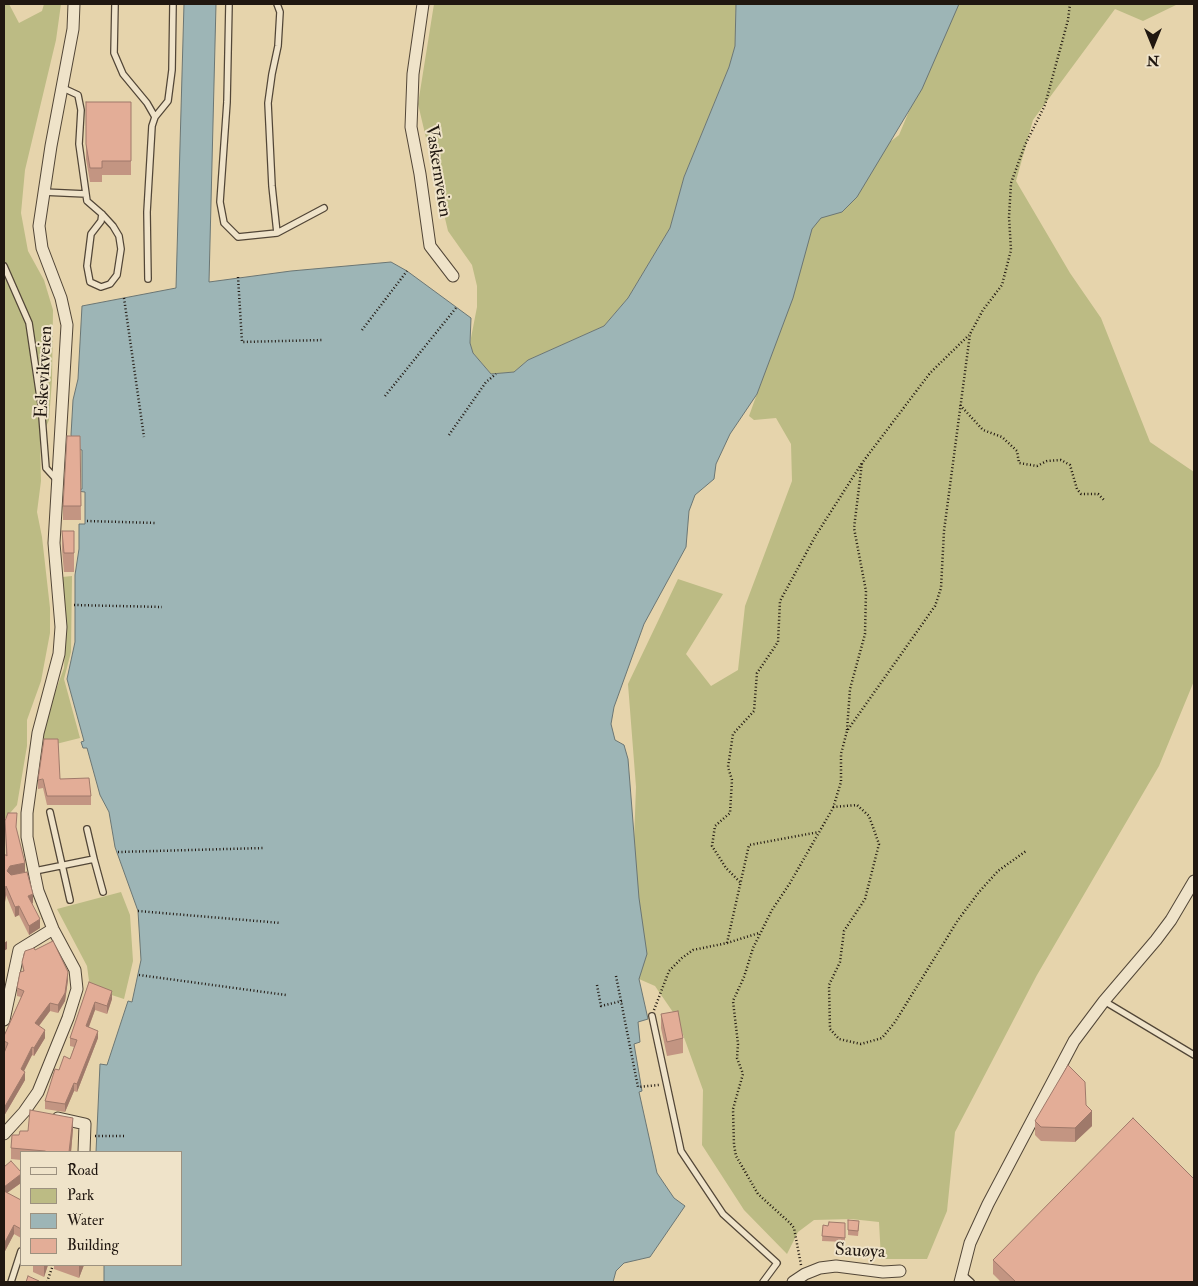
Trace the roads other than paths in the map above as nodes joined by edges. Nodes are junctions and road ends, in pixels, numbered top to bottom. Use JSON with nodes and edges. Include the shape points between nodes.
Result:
{"nodes":[{"id":1,"x":74,"y":4,"type":"edge"},
{"id":2,"x":115,"y":4,"type":"edge"},
{"id":3,"x":173,"y":4,"type":"edge"},
{"id":4,"x":229,"y":4,"type":"edge"},
{"id":5,"x":277,"y":4,"type":"edge"},
{"id":6,"x":422,"y":4,"type":"edge"},
{"id":7,"x":63,"y":88,"type":"junction"},
{"id":8,"x":155,"y":117,"type":"junction"},
{"id":9,"x":43,"y":192,"type":"junction"},
{"id":10,"x":86,"y":194,"type":"junction"},
{"id":11,"x":324,"y":208,"type":"dead end"},
{"id":12,"x":102,"y":214,"type":"junction"},
{"id":13,"x":277,"y":233,"type":"junction"},
{"id":14,"x":4,"y":266,"type":"edge"},
{"id":15,"x":453,"y":276,"type":"dead end"},
{"id":16,"x":148,"y":278,"type":"dead end"},
{"id":17,"x":56,"y":479,"type":"junction"},
{"id":18,"x":50,"y":812,"type":"dead end"},
{"id":19,"x":87,"y":830,"type":"dead end"},
{"id":20,"x":94,"y":859,"type":"junction"},
{"id":21,"x":62,"y":865,"type":"junction"},
{"id":22,"x":33,"y":874,"type":"junction"},
{"id":23,"x":1194,"y":881,"type":"edge"},
{"id":24,"x":103,"y":892,"type":"dead end"},
{"id":25,"x":70,"y":900,"type":"dead end"},
{"id":26,"x":53,"y":929,"type":"junction"},
{"id":27,"x":8,"y":980,"type":"edge"},
{"id":28,"x":1104,"y":1001,"type":"junction"},
{"id":29,"x":652,"y":1016,"type":"road end"},
{"id":30,"x":4,"y":1020,"type":"edge"},
{"id":31,"x":1194,"y":1055,"type":"edge"},
{"id":32,"x":24,"y":1112,"type":"junction"},
{"id":33,"x":4,"y":1134,"type":"edge"},
{"id":34,"x":84,"y":1151,"type":"edge"},
{"id":35,"x":20,"y":1254,"type":"edge"},
{"id":36,"x":900,"y":1271,"type":"dead end"},
{"id":37,"x":960,"y":1278,"type":"edge"},
{"id":38,"x":11,"y":1282,"type":"edge"},
{"id":39,"x":763,"y":1282,"type":"edge"},
{"id":40,"x":793,"y":1282,"type":"edge"},
{"id":41,"x":971,"y":1282,"type":"edge"}],
"edges":[{"from":1,"to":7,"type":"street","name":"Eskevikveien"},
{"from":2,"to":8,"type":"lane","via":[[114,53],[122,74]]},
{"from":3,"to":8,"type":"lane","via":[[168,101]]},
{"from":4,"to":13,"type":"lane","via":[[220,202],[224,224],[238,236]]},
{"from":5,"to":13,"type":"lane","via":[[280,12],[278,46],[268,103]]},
{"from":6,"to":15,"type":"street","name":"Vaskernveien","via":[[411,127],[430,246]]},
{"from":7,"to":9,"type":"street","name":"Eskevikveien"},
{"from":7,"to":10,"type":"lane","via":[[78,95],[81,110],[79,144]]},
{"from":8,"to":16,"type":"lane","via":[[146,212]]},
{"from":9,"to":10,"type":"lane"},
{"from":9,"to":17,"type":"street","name":"Eskevikveien","via":[[39,226],[42,248],[67,324]]},
{"from":10,"to":12,"type":"lane","via":[[87,201]]},
{"from":11,"to":13,"type":"lane"},
{"from":12,"to":12,"type":"lane","via":[[119,236],[121,249],[117,274],[110,284],[101,286],[90,282],[88,266],[91,234],[102,221]]},
{"from":14,"to":17,"type":"lane","via":[[29,323],[40,394],[46,468]]},
{"from":17,"to":22,"type":"street","name":"Eskevikveien","via":[[54,543],[61,627],[59,654],[38,733],[27,813]]},
{"from":18,"to":21,"type":"lane"},
{"from":19,"to":20,"type":"lane"},
{"from":20,"to":21,"type":"lane"},
{"from":20,"to":24,"type":"lane"},
{"from":21,"to":22,"type":"lane"},
{"from":21,"to":25,"type":"lane"},
{"from":22,"to":26,"type":"street","name":"Eskevikveien"},
{"from":23,"to":28,"type":"street","via":[[1161,934]]},
{"from":26,"to":27,"type":"street","via":[[18,950]]},
{"from":26,"to":32,"type":"street","name":"Eskevikveien","via":[[75,970],[77,989],[49,1069]]},
{"from":27,"to":30,"type":"street"},
{"from":28,"to":31,"type":"lane"},
{"from":28,"to":37,"type":"street","via":[[1074,1041],[1010,1161],[970,1243]]},
{"from":29,"to":39,"type":"lane","via":[[681,1151],[723,1214],[777,1263]]},
{"from":32,"to":33,"type":"street","name":"Eskevikveien"},
{"from":32,"to":34,"type":"street","via":[[85,1124]]},
{"from":35,"to":38,"type":"lane"},
{"from":36,"to":40,"type":"street","name":"Sauøya","via":[[836,1266],[820,1268]]},
{"from":37,"to":41,"type":"lane"}]}
